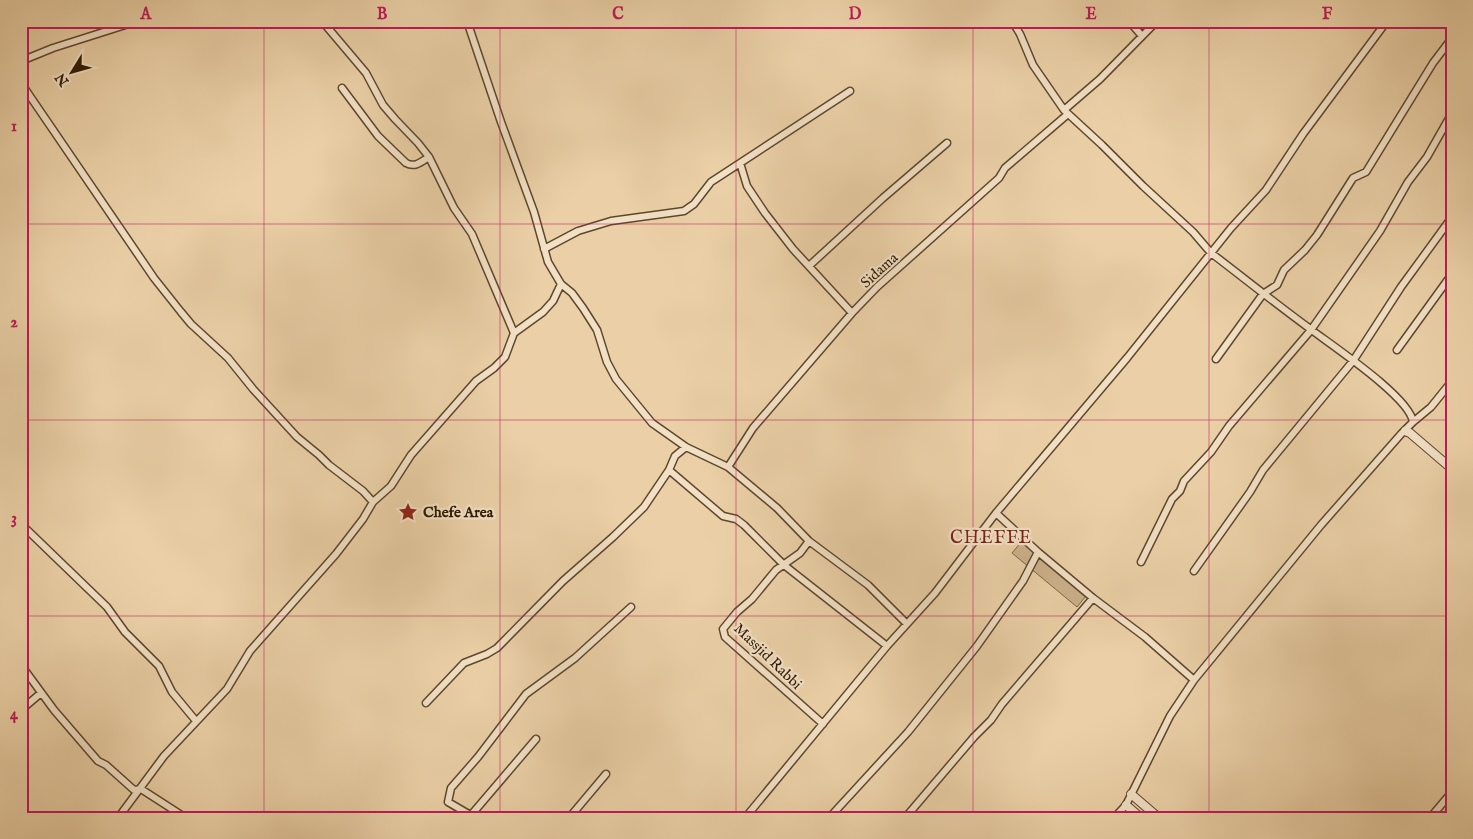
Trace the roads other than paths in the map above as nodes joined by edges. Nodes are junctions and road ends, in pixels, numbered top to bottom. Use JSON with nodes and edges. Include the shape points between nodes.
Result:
{"nodes":[{"id":1,"x":138,"y":21,"type":"edge"},
{"id":2,"x":322,"y":21,"type":"edge"},
{"id":3,"x":467,"y":21,"type":"edge"},
{"id":4,"x":1012,"y":21,"type":"edge"},
{"id":5,"x":1129,"y":21,"type":"edge"},
{"id":6,"x":1156,"y":21,"type":"edge"},
{"id":7,"x":1387,"y":21,"type":"edge"},
{"id":8,"x":1142,"y":36,"type":"junction"},
{"id":9,"x":1452,"y":38,"type":"edge"},
{"id":10,"x":21,"y":61,"type":"edge"},
{"id":11,"x":21,"y":83,"type":"edge"},
{"id":12,"x":342,"y":88,"type":"dead end"},
{"id":13,"x":850,"y":91,"type":"dead end"},
{"id":14,"x":1066,"y":112,"type":"junction"},
{"id":15,"x":1452,"y":113,"type":"edge"},
{"id":16,"x":947,"y":143,"type":"dead end"},
{"id":17,"x":429,"y":157,"type":"junction"},
{"id":18,"x":740,"y":162,"type":"junction"},
{"id":19,"x":1451,"y":219,"type":"edge"},
{"id":20,"x":544,"y":249,"type":"junction"},
{"id":21,"x":1211,"y":253,"type":"junction"},
{"id":22,"x":809,"y":266,"type":"junction"},
{"id":23,"x":1452,"y":274,"type":"edge"},
{"id":24,"x":561,"y":284,"type":"junction"},
{"id":25,"x":1263,"y":294,"type":"junction"},
{"id":26,"x":852,"y":313,"type":"junction"},
{"id":27,"x":1311,"y":330,"type":"junction"},
{"id":28,"x":514,"y":333,"type":"junction"},
{"id":29,"x":1397,"y":350,"type":"dead end"},
{"id":30,"x":1216,"y":359,"type":"dead end"},
{"id":31,"x":1353,"y":361,"type":"junction"},
{"id":32,"x":1452,"y":382,"type":"edge"},
{"id":33,"x":1413,"y":422,"type":"junction"},
{"id":34,"x":1406,"y":431,"type":"junction"},
{"id":35,"x":686,"y":447,"type":"junction"},
{"id":36,"x":728,"y":466,"type":"junction"},
{"id":37,"x":1452,"y":469,"type":"edge"},
{"id":38,"x":669,"y":470,"type":"junction"},
{"id":39,"x":373,"y":502,"type":"junction"},
{"id":40,"x":996,"y":514,"type":"junction"},
{"id":41,"x":21,"y":524,"type":"edge"},
{"id":42,"x":809,"y":541,"type":"junction"},
{"id":43,"x":1038,"y":552,"type":"junction"},
{"id":44,"x":1141,"y":562,"type":"dead end"},
{"id":45,"x":784,"y":565,"type":"junction"},
{"id":46,"x":1194,"y":571,"type":"dead end"},
{"id":47,"x":1093,"y":598,"type":"junction"},
{"id":48,"x":631,"y":607,"type":"dead end"},
{"id":49,"x":906,"y":624,"type":"junction"},
{"id":50,"x":887,"y":646,"type":"junction"},
{"id":51,"x":21,"y":664,"type":"edge"},
{"id":52,"x":1194,"y":680,"type":"junction"},
{"id":53,"x":41,"y":693,"type":"junction"},
{"id":54,"x":426,"y":703,"type":"dead end"},
{"id":55,"x":21,"y":710,"type":"edge"},
{"id":56,"x":196,"y":721,"type":"junction"},
{"id":57,"x":823,"y":724,"type":"junction"},
{"id":58,"x":536,"y":739,"type":"dead end"},
{"id":59,"x":606,"y":774,"type":"dead end"},
{"id":60,"x":141,"y":789,"type":"junction"},
{"id":61,"x":1452,"y":792,"type":"edge"},
{"id":62,"x":1131,"y":794,"type":"junction"},
{"id":63,"x":1126,"y":805,"type":"junction"},
{"id":64,"x":472,"y":817,"type":"edge"},
{"id":65,"x":118,"y":818,"type":"edge"},
{"id":66,"x":186,"y":818,"type":"edge"},
{"id":67,"x":569,"y":818,"type":"edge"},
{"id":68,"x":745,"y":818,"type":"edge"},
{"id":69,"x":829,"y":818,"type":"edge"},
{"id":70,"x":905,"y":818,"type":"edge"},
{"id":71,"x":1114,"y":818,"type":"edge"},
{"id":72,"x":1141,"y":818,"type":"edge"},
{"id":73,"x":1160,"y":818,"type":"edge"},
{"id":74,"x":1430,"y":818,"type":"edge"}],
"edges":[{"from":1,"to":10,"type":"street"},
{"from":2,"to":17,"type":"street","via":[[366,73],[394,119]]},
{"from":3,"to":20,"type":"street"},
{"from":4,"to":14,"type":"street","via":[[1033,65]]},
{"from":5,"to":8,"type":"street"},
{"from":6,"to":8,"type":"street","name":"Sidama"},
{"from":7,"to":21,"type":"street","via":[[1303,134],[1266,190]]},
{"from":8,"to":14,"type":"street","name":"Sidama"},
{"from":9,"to":25,"type":"street","via":[[1366,172],[1353,178],[1317,235],[1284,270],[1277,285]]},
{"from":11,"to":39,"type":"street","via":[[154,278],[191,324],[228,358],[297,437]]},
{"from":12,"to":17,"type":"street","via":[[378,136],[406,163],[411,166]]},
{"from":13,"to":18,"type":"street"},
{"from":14,"to":21,"type":"street","via":[[1193,232]]},
{"from":14,"to":26,"type":"street","name":"Sidama","via":[[1005,168],[1000,178]]},
{"from":15,"to":27,"type":"street","via":[[1380,231]]},
{"from":16,"to":22,"type":"street"},
{"from":17,"to":28,"type":"street","via":[[454,208],[472,234]]},
{"from":18,"to":20,"type":"street","via":[[711,182],[694,204],[684,211],[612,221],[578,231]]},
{"from":18,"to":22,"type":"street","via":[[747,186]]},
{"from":19,"to":31,"type":"street","via":[[1401,287]]},
{"from":20,"to":24,"type":"street"},
{"from":21,"to":25,"type":"street"},
{"from":21,"to":40,"type":"street"},
{"from":22,"to":26,"type":"street"},
{"from":23,"to":29,"type":"street"},
{"from":24,"to":28,"type":"street","via":[[543,312]]},
{"from":24,"to":35,"type":"street","via":[[572,293],[597,330],[616,379],[652,422]]},
{"from":25,"to":27,"type":"street"},
{"from":25,"to":30,"type":"street"},
{"from":26,"to":36,"type":"street","name":"Sidama","via":[[753,428]]},
{"from":27,"to":31,"type":"street"},
{"from":27,"to":44,"type":"street","via":[[1184,481]]},
{"from":28,"to":39,"type":"street","via":[[505,357],[476,381],[411,455],[391,486]]},
{"from":31,"to":33,"type":"street","via":[[1396,397],[1412,416]]},
{"from":31,"to":46,"type":"street","via":[[1263,470]]},
{"from":32,"to":33,"type":"street","via":[[1431,408]]},
{"from":33,"to":34,"type":"street"},
{"from":34,"to":37,"type":"street"},
{"from":34,"to":52,"type":"street","via":[[1320,526]]},
{"from":35,"to":36,"type":"street"},
{"from":35,"to":38,"type":"street","via":[[675,456]]},
{"from":36,"to":42,"type":"street"},
{"from":38,"to":45,"type":"street","via":[[723,516],[744,525]]},
{"from":38,"to":54,"type":"street","via":[[644,507],[613,537],[563,581],[497,648],[464,663]]},
{"from":39,"to":56,"type":"street","via":[[336,554],[250,651],[227,689]]},
{"from":40,"to":43,"type":"street"},
{"from":40,"to":49,"type":"street"},
{"from":41,"to":56,"type":"street","via":[[107,607],[125,632],[159,666],[172,692]]},
{"from":42,"to":45,"type":"street","name":"Massjid Rabbi"},
{"from":42,"to":49,"type":"street","via":[[868,585]]},
{"from":43,"to":47,"type":"street"},
{"from":43,"to":69,"type":"street","via":[[1023,580],[971,653],[908,732]]},
{"from":45,"to":50,"type":"street"},
{"from":45,"to":57,"type":"street","name":"Massjid Rabbi","via":[[737,612],[722,633]]},
{"from":47,"to":52,"type":"street","via":[[1146,637]]},
{"from":47,"to":70,"type":"street"},
{"from":48,"to":64,"type":"street","via":[[575,658],[526,694],[452,788],[448,802]]},
{"from":49,"to":50,"type":"street"},
{"from":50,"to":57,"type":"street"},
{"from":51,"to":53,"type":"street"},
{"from":52,"to":62,"type":"street","via":[[1170,716]]},
{"from":53,"to":55,"type":"street"},
{"from":53,"to":60,"type":"street","via":[[98,761],[134,790]]},
{"from":56,"to":60,"type":"street","via":[[164,756]]},
{"from":57,"to":68,"type":"street"},
{"from":58,"to":64,"type":"street"},
{"from":59,"to":67,"type":"street"},
{"from":60,"to":65,"type":"street"},
{"from":60,"to":66,"type":"street"},
{"from":61,"to":74,"type":"street"},
{"from":62,"to":63,"type":"street"},
{"from":62,"to":73,"type":"street"},
{"from":63,"to":71,"type":"street"},
{"from":63,"to":72,"type":"street"}]}
